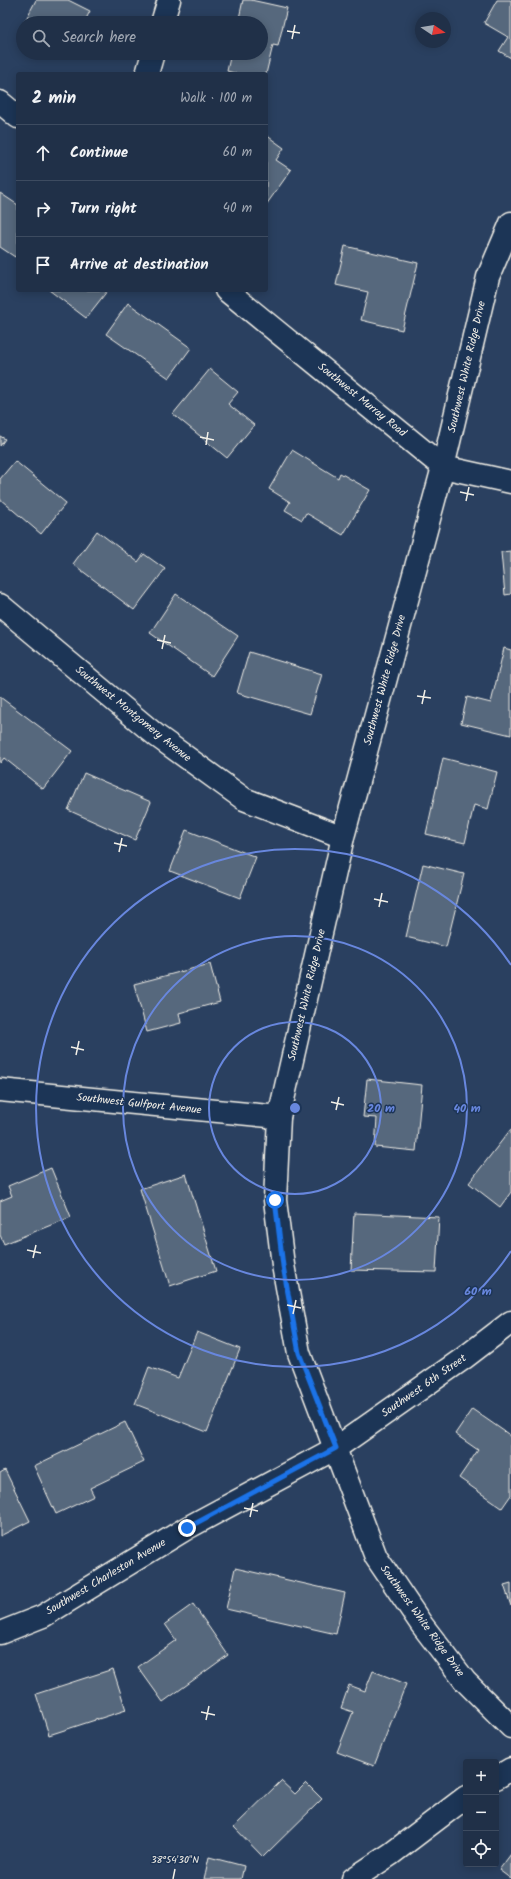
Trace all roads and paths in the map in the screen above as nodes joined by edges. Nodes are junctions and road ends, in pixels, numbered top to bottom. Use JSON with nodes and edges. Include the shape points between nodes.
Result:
{"nodes":[{"id":1,"x":169,"y":0,"type":"edge"},
{"id":2,"x":164,"y":16,"type":"edge"},
{"id":3,"x":151,"y":60,"type":"edge"},
{"id":4,"x":148,"y":72,"type":"edge"},
{"id":5,"x":0,"y":102,"type":"edge"},
{"id":6,"x":16,"y":115,"type":"edge"},
{"id":7,"x":511,"y":223,"type":"edge"},
{"id":8,"x":228,"y":292,"type":"edge"},
{"id":9,"x":443,"y":467,"type":"junction"},
{"id":10,"x":511,"y":482,"type":"edge"},
{"id":11,"x":0,"y":605,"type":"edge"},
{"id":12,"x":343,"y":837,"type":"junction"},
{"id":13,"x":0,"y":1090,"type":"edge"},
{"id":14,"x":279,"y":1117,"type":"junction"},
{"id":15,"x":511,"y":1322,"type":"edge"},
{"id":16,"x":336,"y":1448,"type":"junction"},
{"id":17,"x":0,"y":1633,"type":"edge"},
{"id":18,"x":511,"y":1727,"type":"edge"},
{"id":19,"x":511,"y":1769,"type":"edge"},
{"id":20,"x":499,"y":1776,"type":"edge"},
{"id":21,"x":463,"y":1799,"type":"edge"},
{"id":22,"x":353,"y":1879,"type":"edge"}],
"edges":[{"from":1,"to":2,"type":"street"},
{"from":3,"to":4,"type":"street"},
{"from":5,"to":6,"type":"street"},
{"from":7,"to":9,"type":"street","name":"Southwest White Ridge Drive","via":[[488,277]]},
{"from":8,"to":9,"type":"street","name":"Southwest Murray Road"},
{"from":9,"to":10,"type":"street","name":"Southwest Murray Road"},
{"from":9,"to":12,"type":"street","name":"Southwest White Ridge Drive"},
{"from":11,"to":12,"type":"street","name":"Southwest Montgomery Avenue","via":[[157,736],[244,799]]},
{"from":12,"to":14,"type":"street","name":"Southwest White Ridge Drive"},
{"from":13,"to":14,"type":"street","name":"Southwest Gulfport Avenue"},
{"from":14,"to":16,"type":"street","name":"Southwest White Ridge Drive","via":[[275,1200],[283,1266],[299,1353]]},
{"from":15,"to":16,"type":"street","name":"Southwest 6th Street"},
{"from":16,"to":17,"type":"street","name":"Southwest Charleston Avenue","via":[[187,1528],[43,1616]]},
{"from":16,"to":18,"type":"street","name":"Southwest White Ridge Drive","via":[[376,1557],[422,1625],[465,1681]]},
{"from":19,"to":20,"type":"street"},
{"from":21,"to":22,"type":"street","via":[[391,1854]]}]}
